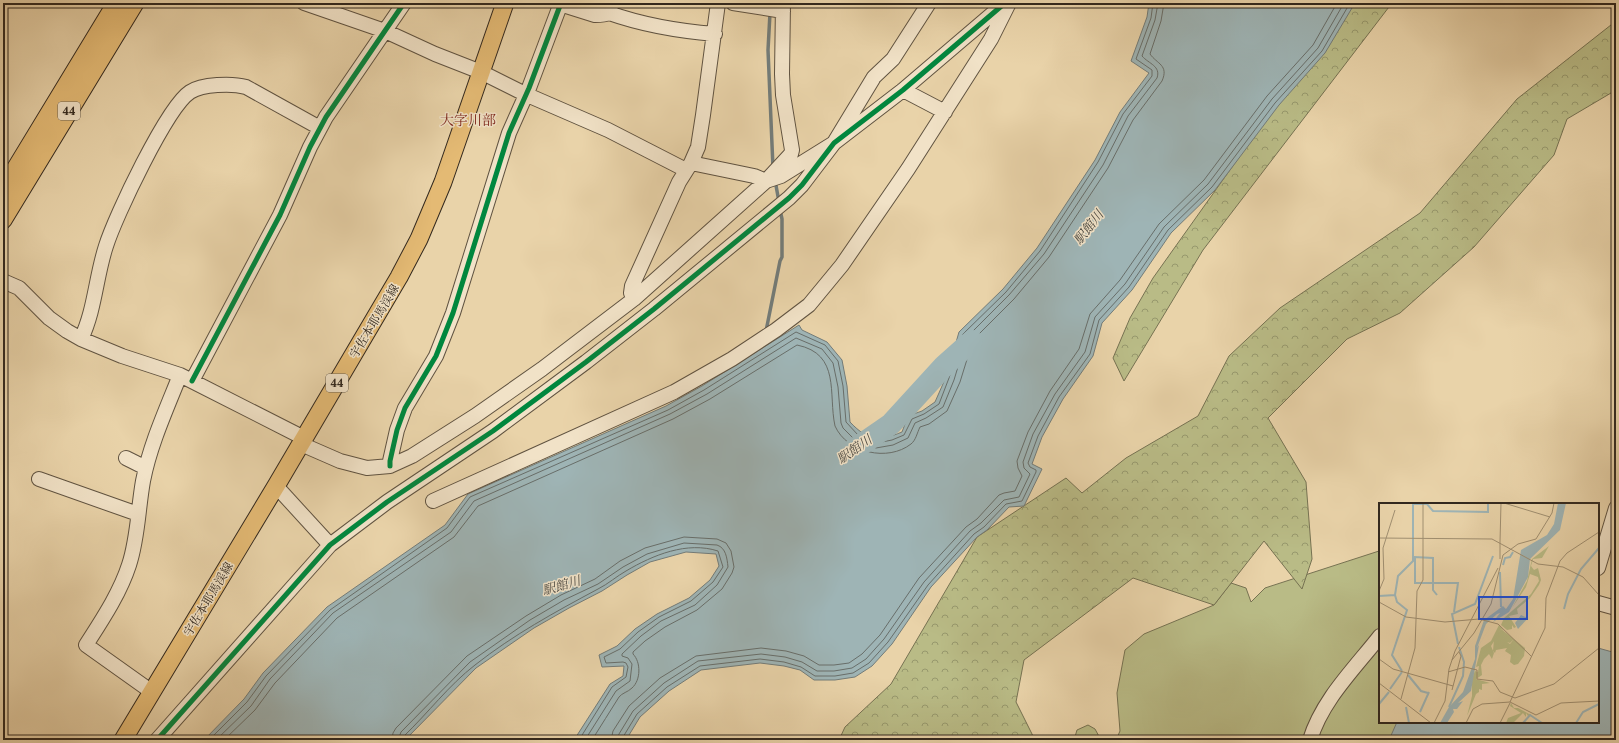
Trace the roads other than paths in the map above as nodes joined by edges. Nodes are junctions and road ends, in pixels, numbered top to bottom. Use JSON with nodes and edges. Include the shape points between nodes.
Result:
{"nodes":[{"id":1,"x":116,"y":3,"type":"edge"},
{"id":2,"x":135,"y":3,"type":"edge"},
{"id":3,"x":304,"y":3,"type":"edge"},
{"id":4,"x":404,"y":3,"type":"edge"},
{"id":5,"x":505,"y":3,"type":"edge"},
{"id":6,"x":560,"y":3,"type":"edge"},
{"id":7,"x":718,"y":3,"type":"edge"},
{"id":8,"x":733,"y":3,"type":"edge"},
{"id":9,"x":928,"y":3,"type":"edge"},
{"id":10,"x":1005,"y":3,"type":"edge"},
{"id":11,"x":1009,"y":3,"type":"edge"},
{"id":12,"x":783,"y":7,"type":"edge"},
{"id":13,"x":611,"y":8,"type":"edge"},
{"id":14,"x":385,"y":31,"type":"junction"},
{"id":15,"x":715,"y":34,"type":"junction"},
{"id":16,"x":481,"y":72,"type":"junction"},
{"id":17,"x":903,"y":90,"type":"junction"},
{"id":18,"x":525,"y":94,"type":"junction"},
{"id":19,"x":944,"y":112,"type":"junction"},
{"id":20,"x":320,"y":128,"type":"junction"},
{"id":21,"x":834,"y":143,"type":"junction"},
{"id":22,"x":688,"y":167,"type":"junction"},
{"id":23,"x":766,"y":181,"type":"junction"},
{"id":24,"x":3,"y":189,"type":"edge"},
{"id":25,"x":3,"y":220,"type":"edge"},
{"id":26,"x":3,"y":281,"type":"edge"},
{"id":27,"x":634,"y":299,"type":"junction"},
{"id":28,"x":81,"y":339,"type":"junction"},
{"id":29,"x":186,"y":378,"type":"junction"},
{"id":30,"x":302,"y":441,"type":"junction"},
{"id":31,"x":126,"y":458,"type":"dead end"},
{"id":32,"x":390,"y":466,"type":"junction"},
{"id":33,"x":146,"y":468,"type":"junction"},
{"id":34,"x":39,"y":479,"type":"dead end"},
{"id":35,"x":276,"y":486,"type":"junction"},
{"id":36,"x":433,"y":501,"type":"dead end"},
{"id":37,"x":1616,"y":508,"type":"edge"},
{"id":38,"x":138,"y":514,"type":"junction"},
{"id":39,"x":330,"y":545,"type":"junction"},
{"id":40,"x":1599,"y":565,"type":"edge"},
{"id":41,"x":1599,"y":603,"type":"edge"},
{"id":42,"x":1616,"y":608,"type":"edge"},
{"id":43,"x":1379,"y":637,"type":"edge"},
{"id":44,"x":152,"y":692,"type":"junction"},
{"id":45,"x":123,"y":740,"type":"edge"},
{"id":46,"x":157,"y":740,"type":"edge"},
{"id":47,"x":1310,"y":740,"type":"edge"}],
"edges":[{"from":1,"to":24,"type":"main road","number":"44"},
{"from":2,"to":25,"type":"main road","number":"44"},
{"from":3,"to":14,"type":"street"},
{"from":4,"to":14,"type":"street"},
{"from":5,"to":16,"type":"main road","name":"宇佐本耶馬渓線","number":"44"},
{"from":6,"to":13,"type":"street","via":[[595,15],[606,15]]},
{"from":6,"to":18,"type":"street"},
{"from":7,"to":15,"type":"street"},
{"from":8,"to":12,"type":"street"},
{"from":9,"to":21,"type":"street","via":[[893,59],[874,77]]},
{"from":10,"to":17,"type":"street"},
{"from":11,"to":19,"type":"street","via":[[991,39]]},
{"from":12,"to":23,"type":"street","via":[[782,85],[792,150]]},
{"from":13,"to":15,"type":"street","via":[[652,26]]},
{"from":14,"to":16,"type":"street"},
{"from":14,"to":20,"type":"street"},
{"from":15,"to":22,"type":"street","via":[[698,147]]},
{"from":16,"to":18,"type":"street"},
{"from":16,"to":30,"type":"main road","name":"宇佐本耶馬渓線","number":"44","via":[[436,202],[419,239],[400,277]]},
{"from":17,"to":19,"type":"street"},
{"from":17,"to":21,"type":"street"},
{"from":18,"to":22,"type":"street"},
{"from":18,"to":32,"type":"street","via":[[508,133],[454,313],[436,356],[405,408],[397,430]]},
{"from":19,"to":36,"type":"street","via":[[883,208],[809,305],[738,355],[674,392]]},
{"from":20,"to":28,"type":"street","via":[[246,86],[199,87],[186,95],[152,147],[113,227]]},
{"from":20,"to":29,"type":"street","via":[[280,215]]},
{"from":21,"to":23,"type":"street","via":[[782,176]]},
{"from":21,"to":39,"type":"street","via":[[802,185],[788,198],[654,309],[493,431],[387,502]]},
{"from":22,"to":23,"type":"street","via":[[754,176]]},
{"from":22,"to":27,"type":"street","via":[[632,286]]},
{"from":23,"to":27,"type":"street"},
{"from":26,"to":28,"type":"street","via":[[19,288],[49,318]]},
{"from":27,"to":32,"type":"street","via":[[475,416],[412,456]]},
{"from":28,"to":29,"type":"street"},
{"from":29,"to":30,"type":"street"},
{"from":29,"to":33,"type":"street","via":[[158,431]]},
{"from":30,"to":32,"type":"street","via":[[340,461],[356,466]]},
{"from":30,"to":35,"type":"main road","name":"宇佐本耶馬渓線","number":"44"},
{"from":31,"to":33,"type":"street"},
{"from":33,"to":38,"type":"street"},
{"from":34,"to":38,"type":"street"},
{"from":35,"to":39,"type":"street"},
{"from":35,"to":44,"type":"main road","name":"宇佐本耶馬渓線","number":"44"},
{"from":37,"to":40,"type":"street"},
{"from":38,"to":44,"type":"street","via":[[127,572],[106,614],[86,645]]},
{"from":39,"to":46,"type":"street"},
{"from":41,"to":42,"type":"street"},
{"from":43,"to":47,"type":"street","via":[[1323,710]]},
{"from":44,"to":45,"type":"main road","name":"宇佐本耶馬渓線","number":"44"}]}
